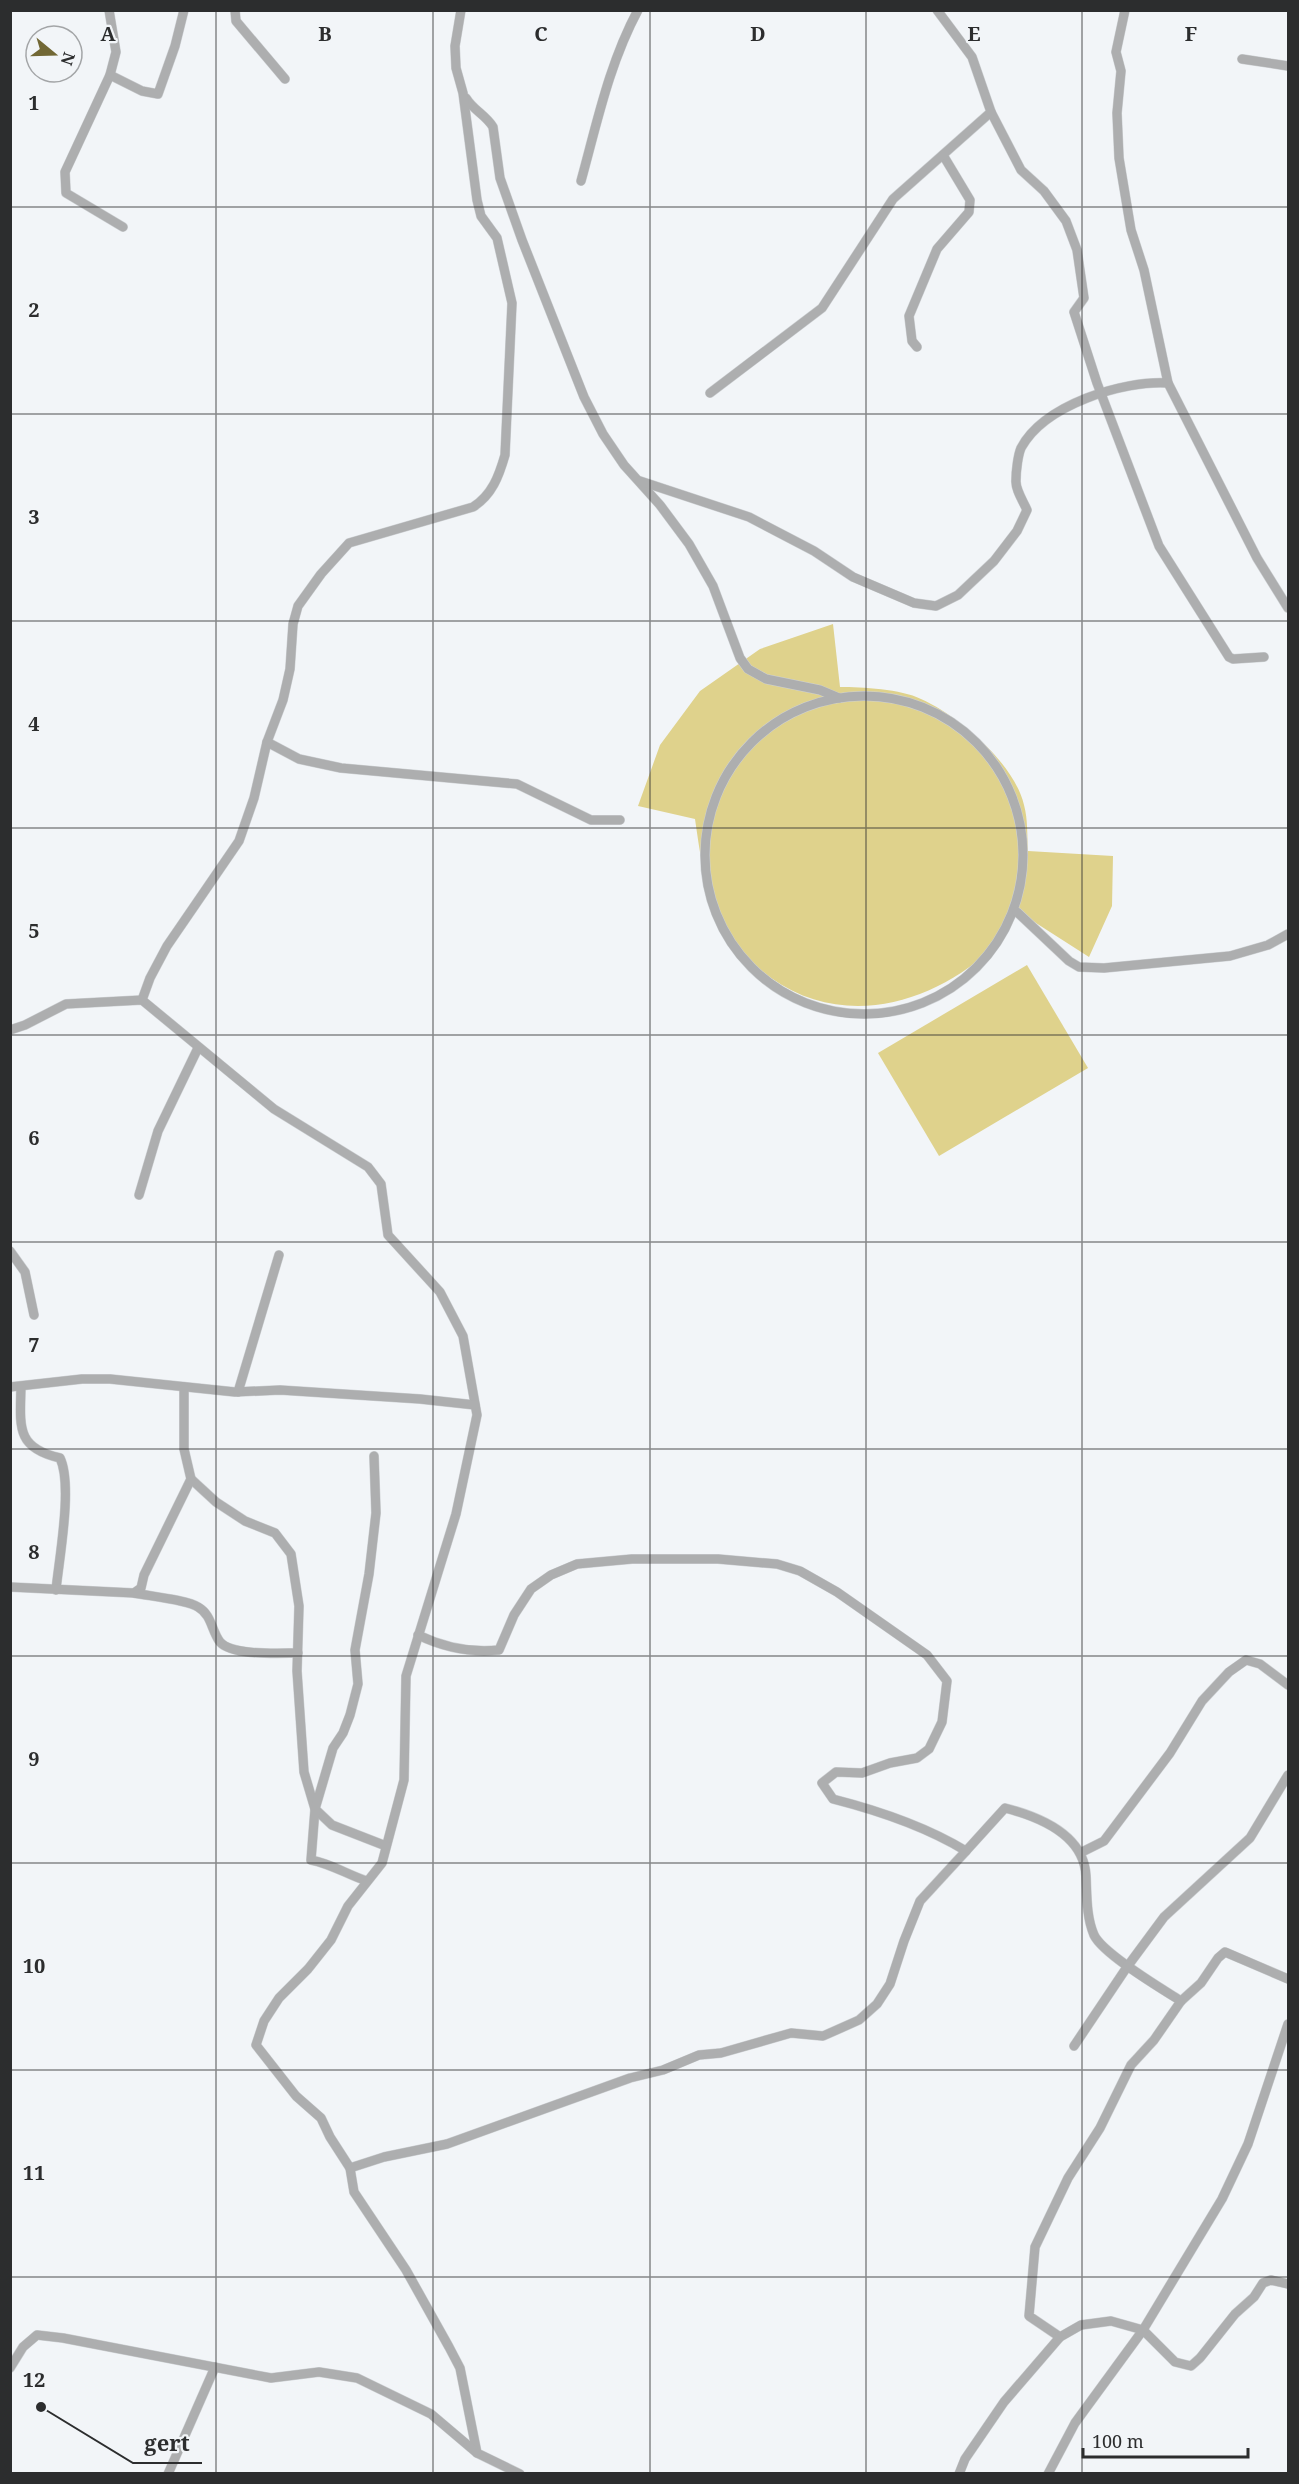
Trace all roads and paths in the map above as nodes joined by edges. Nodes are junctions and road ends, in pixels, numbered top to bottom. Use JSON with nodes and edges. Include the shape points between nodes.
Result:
{"nodes":[{"id":1,"x":109,"y":10,"type":"edge"},
{"id":2,"x":184,"y":10,"type":"edge"},
{"id":3,"x":235,"y":10,"type":"edge"},
{"id":4,"x":460,"y":10,"type":"edge"},
{"id":5,"x":638,"y":10,"type":"edge"},
{"id":6,"x":937,"y":10,"type":"edge"},
{"id":7,"x":1125,"y":10,"type":"edge"},
{"id":8,"x":1242,"y":59,"type":"dead end"},
{"id":9,"x":1288,"y":66,"type":"edge"},
{"id":10,"x":110,"y":75,"type":"junction"},
{"id":11,"x":285,"y":79,"type":"dead end"},
{"id":12,"x":463,"y":93,"type":"junction"},
{"id":13,"x":991,"y":112,"type":"junction"},
{"id":14,"x":943,"y":155,"type":"junction"},
{"id":15,"x":581,"y":181,"type":"dead end"},
{"id":16,"x":123,"y":226,"type":"dead end"},
{"id":17,"x":916,"y":347,"type":"dead end"},
{"id":18,"x":1168,"y":383,"type":"junction"},
{"id":19,"x":1100,"y":391,"type":"junction"},
{"id":20,"x":710,"y":393,"type":"dead end"},
{"id":21,"x":640,"y":481,"type":"junction"},
{"id":22,"x":1288,"y":608,"type":"edge"},
{"id":23,"x":1264,"y":657,"type":"dead end"},
{"id":24,"x":839,"y":698,"type":"junction"},
{"id":25,"x":267,"y":742,"type":"junction"},
{"id":26,"x":620,"y":820,"type":"dead end"},
{"id":27,"x":1017,"y":912,"type":"junction"},
{"id":28,"x":1288,"y":934,"type":"edge"},
{"id":29,"x":142,"y":1000,"type":"junction"},
{"id":30,"x":10,"y":1030,"type":"edge"},
{"id":31,"x":198,"y":1048,"type":"junction"},
{"id":32,"x":139,"y":1195,"type":"dead end"},
{"id":33,"x":10,"y":1251,"type":"edge"},
{"id":34,"x":279,"y":1254,"type":"dead end"},
{"id":35,"x":34,"y":1315,"type":"dead end"},
{"id":36,"x":10,"y":1387,"type":"edge"},
{"id":37,"x":21,"y":1388,"type":"junction"},
{"id":38,"x":184,"y":1388,"type":"junction"},
{"id":39,"x":238,"y":1392,"type":"junction"},
{"id":40,"x":475,"y":1405,"type":"junction"},
{"id":41,"x":374,"y":1456,"type":"dead end"},
{"id":42,"x":191,"y":1479,"type":"junction"},
{"id":43,"x":10,"y":1587,"type":"edge"},
{"id":44,"x":56,"y":1590,"type":"junction"},
{"id":45,"x":134,"y":1593,"type":"junction"},
{"id":46,"x":418,"y":1635,"type":"junction"},
{"id":47,"x":298,"y":1653,"type":"junction"},
{"id":48,"x":1288,"y":1685,"type":"edge"},
{"id":49,"x":1288,"y":1775,"type":"edge"},
{"id":50,"x":315,"y":1809,"type":"junction"},
{"id":51,"x":386,"y":1846,"type":"junction"},
{"id":52,"x":966,"y":1851,"type":"junction"},
{"id":53,"x":1082,"y":1852,"type":"junction"},
{"id":54,"x":368,"y":1881,"type":"junction"},
{"id":55,"x":1127,"y":1967,"type":"junction"},
{"id":56,"x":1288,"y":1979,"type":"edge"},
{"id":57,"x":1181,"y":2001,"type":"junction"},
{"id":58,"x":1288,"y":2024,"type":"edge"},
{"id":59,"x":1074,"y":2046,"type":"dead end"},
{"id":60,"x":350,"y":2168,"type":"junction"},
{"id":61,"x":1288,"y":2284,"type":"edge"},
{"id":62,"x":1143,"y":2330,"type":"junction"},
{"id":63,"x":1060,"y":2337,"type":"junction"},
{"id":64,"x":215,"y":2367,"type":"junction"},
{"id":65,"x":10,"y":2368,"type":"edge"},
{"id":66,"x":477,"y":2452,"type":"junction"},
{"id":67,"x":168,"y":2474,"type":"edge"},
{"id":68,"x":520,"y":2474,"type":"edge"},
{"id":69,"x":959,"y":2474,"type":"edge"},
{"id":70,"x":1048,"y":2474,"type":"edge"}],
"edges":[{"from":1,"to":10,"type":"street","via":[[116,52]]},
{"from":2,"to":10,"type":"street","via":[[158,94],[142,91]]},
{"from":3,"to":11,"type":"street","via":[[237,21]]},
{"from":4,"to":12,"type":"street","via":[[455,45]]},
{"from":5,"to":15,"type":"street","via":[[612,68]]},
{"from":6,"to":13,"type":"street","via":[[972,57]]},
{"from":7,"to":18,"type":"street","via":[[1116,52],[1121,71],[1117,113],[1119,158],[1131,230],[1144,270]]},
{"from":8,"to":9,"type":"street"},
{"from":10,"to":16,"type":"street","via":[[69,162],[64,182],[66,193]]},
{"from":12,"to":21,"type":"street","via":[[493,127],[504,188],[584,397],[613,450]]},
{"from":12,"to":25,"type":"street","via":[[477,200],[481,216],[497,238],[512,303],[501,471],[487,495],[473,507],[349,543],[321,574],[298,606],[283,700]]},
{"from":13,"to":14,"type":"street"},
{"from":13,"to":19,"type":"street","via":[[1021,170],[1044,191],[1066,221],[1077,250],[1084,298],[1074,312]]},
{"from":14,"to":17,"type":"street","via":[[970,200],[969,212],[937,249],[909,316]]},
{"from":14,"to":20,"type":"street","via":[[893,199],[822,308]]},
{"from":18,"to":19,"type":"street"},
{"from":18,"to":22,"type":"street","via":[[1257,558]]},
{"from":19,"to":21,"type":"street","via":[[1039,427],[1021,448],[1015,482],[1027,510],[1019,528],[994,561],[958,595],[936,606],[914,603],[853,577],[814,551],[749,517]]},
{"from":19,"to":23,"type":"street","via":[[1159,546],[1229,657]]},
{"from":21,"to":24,"type":"street","via":[[702,564],[748,669],[766,679]]},
{"from":24,"to":27,"type":"street","via":[[888,697],[917,705],[943,717],[995,764],[1008,786],[1023,842]]},
{"from":24,"to":27,"type":"street","via":[[814,703],[778,719],[752,739],[731,765],[716,799],[707,831],[708,896],[733,948],[770,982],[809,1005],[861,1015],[886,1014],[932,1000],[957,985],[982,964]]},
{"from":25,"to":26,"type":"street","via":[[299,759],[341,768],[517,784],[591,820]]},
{"from":25,"to":29,"type":"street","via":[[239,841],[167,946]]},
{"from":27,"to":28,"type":"street","via":[[1079,967],[1134,967],[1230,956],[1268,945]]},
{"from":29,"to":30,"type":"street","via":[[66,1004]]},
{"from":29,"to":31,"type":"street"},
{"from":31,"to":32,"type":"street","via":[[158,1131]]},
{"from":31,"to":40,"type":"street","via":[[274,1109],[368,1167],[375,1176],[381,1184],[388,1235],[440,1292],[463,1336]]},
{"from":33,"to":35,"type":"street","via":[[25,1272]]},
{"from":34,"to":39,"type":"street"},
{"from":36,"to":37,"type":"street"},
{"from":37,"to":38,"type":"street","via":[[92,1379]]},
{"from":37,"to":44,"type":"street","via":[[20,1422],[28,1442],[34,1450],[60,1458],[63,1463],[65,1492]]},
{"from":38,"to":39,"type":"street"},
{"from":38,"to":42,"type":"street","via":[[184,1449]]},
{"from":39,"to":40,"type":"street","via":[[280,1390]]},
{"from":40,"to":46,"type":"street","via":[[477,1415],[456,1514]]},
{"from":41,"to":50,"type":"street","via":[[376,1512],[355,1650],[358,1684]]},
{"from":42,"to":45,"type":"street","via":[[141,1588]]},
{"from":42,"to":47,"type":"street","via":[[245,1521],[276,1533],[291,1554],[299,1606]]},
{"from":43,"to":44,"type":"street"},
{"from":44,"to":45,"type":"street"},
{"from":45,"to":47,"type":"street","via":[[196,1605],[208,1614],[220,1642],[229,1649]]},
{"from":46,"to":51,"type":"street","via":[[406,1676],[404,1780]]},
{"from":46,"to":52,"type":"street","via":[[437,1644],[483,1652],[499,1650],[531,1589],[577,1564],[632,1559],[718,1559],[777,1564],[800,1571],[927,1655],[947,1681],[942,1722],[929,1749],[917,1758],[862,1773],[836,1772],[822,1783],[833,1799],[930,1830]]},
{"from":47,"to":50,"type":"street","via":[[304,1772]]},
{"from":48,"to":53,"type":"street","via":[[1260,1664],[1246,1659],[1229,1672],[1202,1701],[1170,1753],[1104,1841]]},
{"from":49,"to":55,"type":"street","via":[[1250,1838],[1164,1917]]},
{"from":50,"to":51,"type":"street","via":[[332,1825]]},
{"from":50,"to":54,"type":"street","via":[[311,1860]]},
{"from":51,"to":54,"type":"street","via":[[382,1863]]},
{"from":52,"to":53,"type":"street","via":[[1005,1808],[1030,1814],[1053,1827]]},
{"from":52,"to":60,"type":"street","via":[[920,1901],[890,1984],[877,2004],[859,2020],[823,2036],[791,2032],[721,2053],[699,2055],[447,2144]]},
{"from":53,"to":55,"type":"street","via":[[1085,1896],[1095,1936]]},
{"from":54,"to":60,"type":"street","via":[[348,1906],[331,1940],[279,1998],[264,2021],[256,2044],[296,2096],[321,2118]]},
{"from":55,"to":57,"type":"street"},
{"from":55,"to":59,"type":"street"},
{"from":56,"to":57,"type":"street","via":[[1225,1952]]},
{"from":57,"to":63,"type":"street","via":[[1131,2065],[1100,2128],[1068,2178],[1035,2247],[1029,2316]]},
{"from":58,"to":62,"type":"street","via":[[1248,2144],[1222,2199]]},
{"from":60,"to":66,"type":"street","via":[[354,2192],[406,2271],[460,2368]]},
{"from":61,"to":62,"type":"street","via":[[1271,2280],[1263,2283],[1191,2366],[1175,2362]]},
{"from":62,"to":63,"type":"street","via":[[1111,2321],[1081,2325]]},
{"from":62,"to":70,"type":"street","via":[[1075,2423]]},
{"from":63,"to":69,"type":"street","via":[[1004,2402]]},
{"from":64,"to":65,"type":"street","via":[[37,2336],[23,2347]]},
{"from":64,"to":66,"type":"street","via":[[271,2378],[319,2372],[357,2379],[431,2414]]},
{"from":64,"to":67,"type":"street"},
{"from":66,"to":68,"type":"street"}]}
